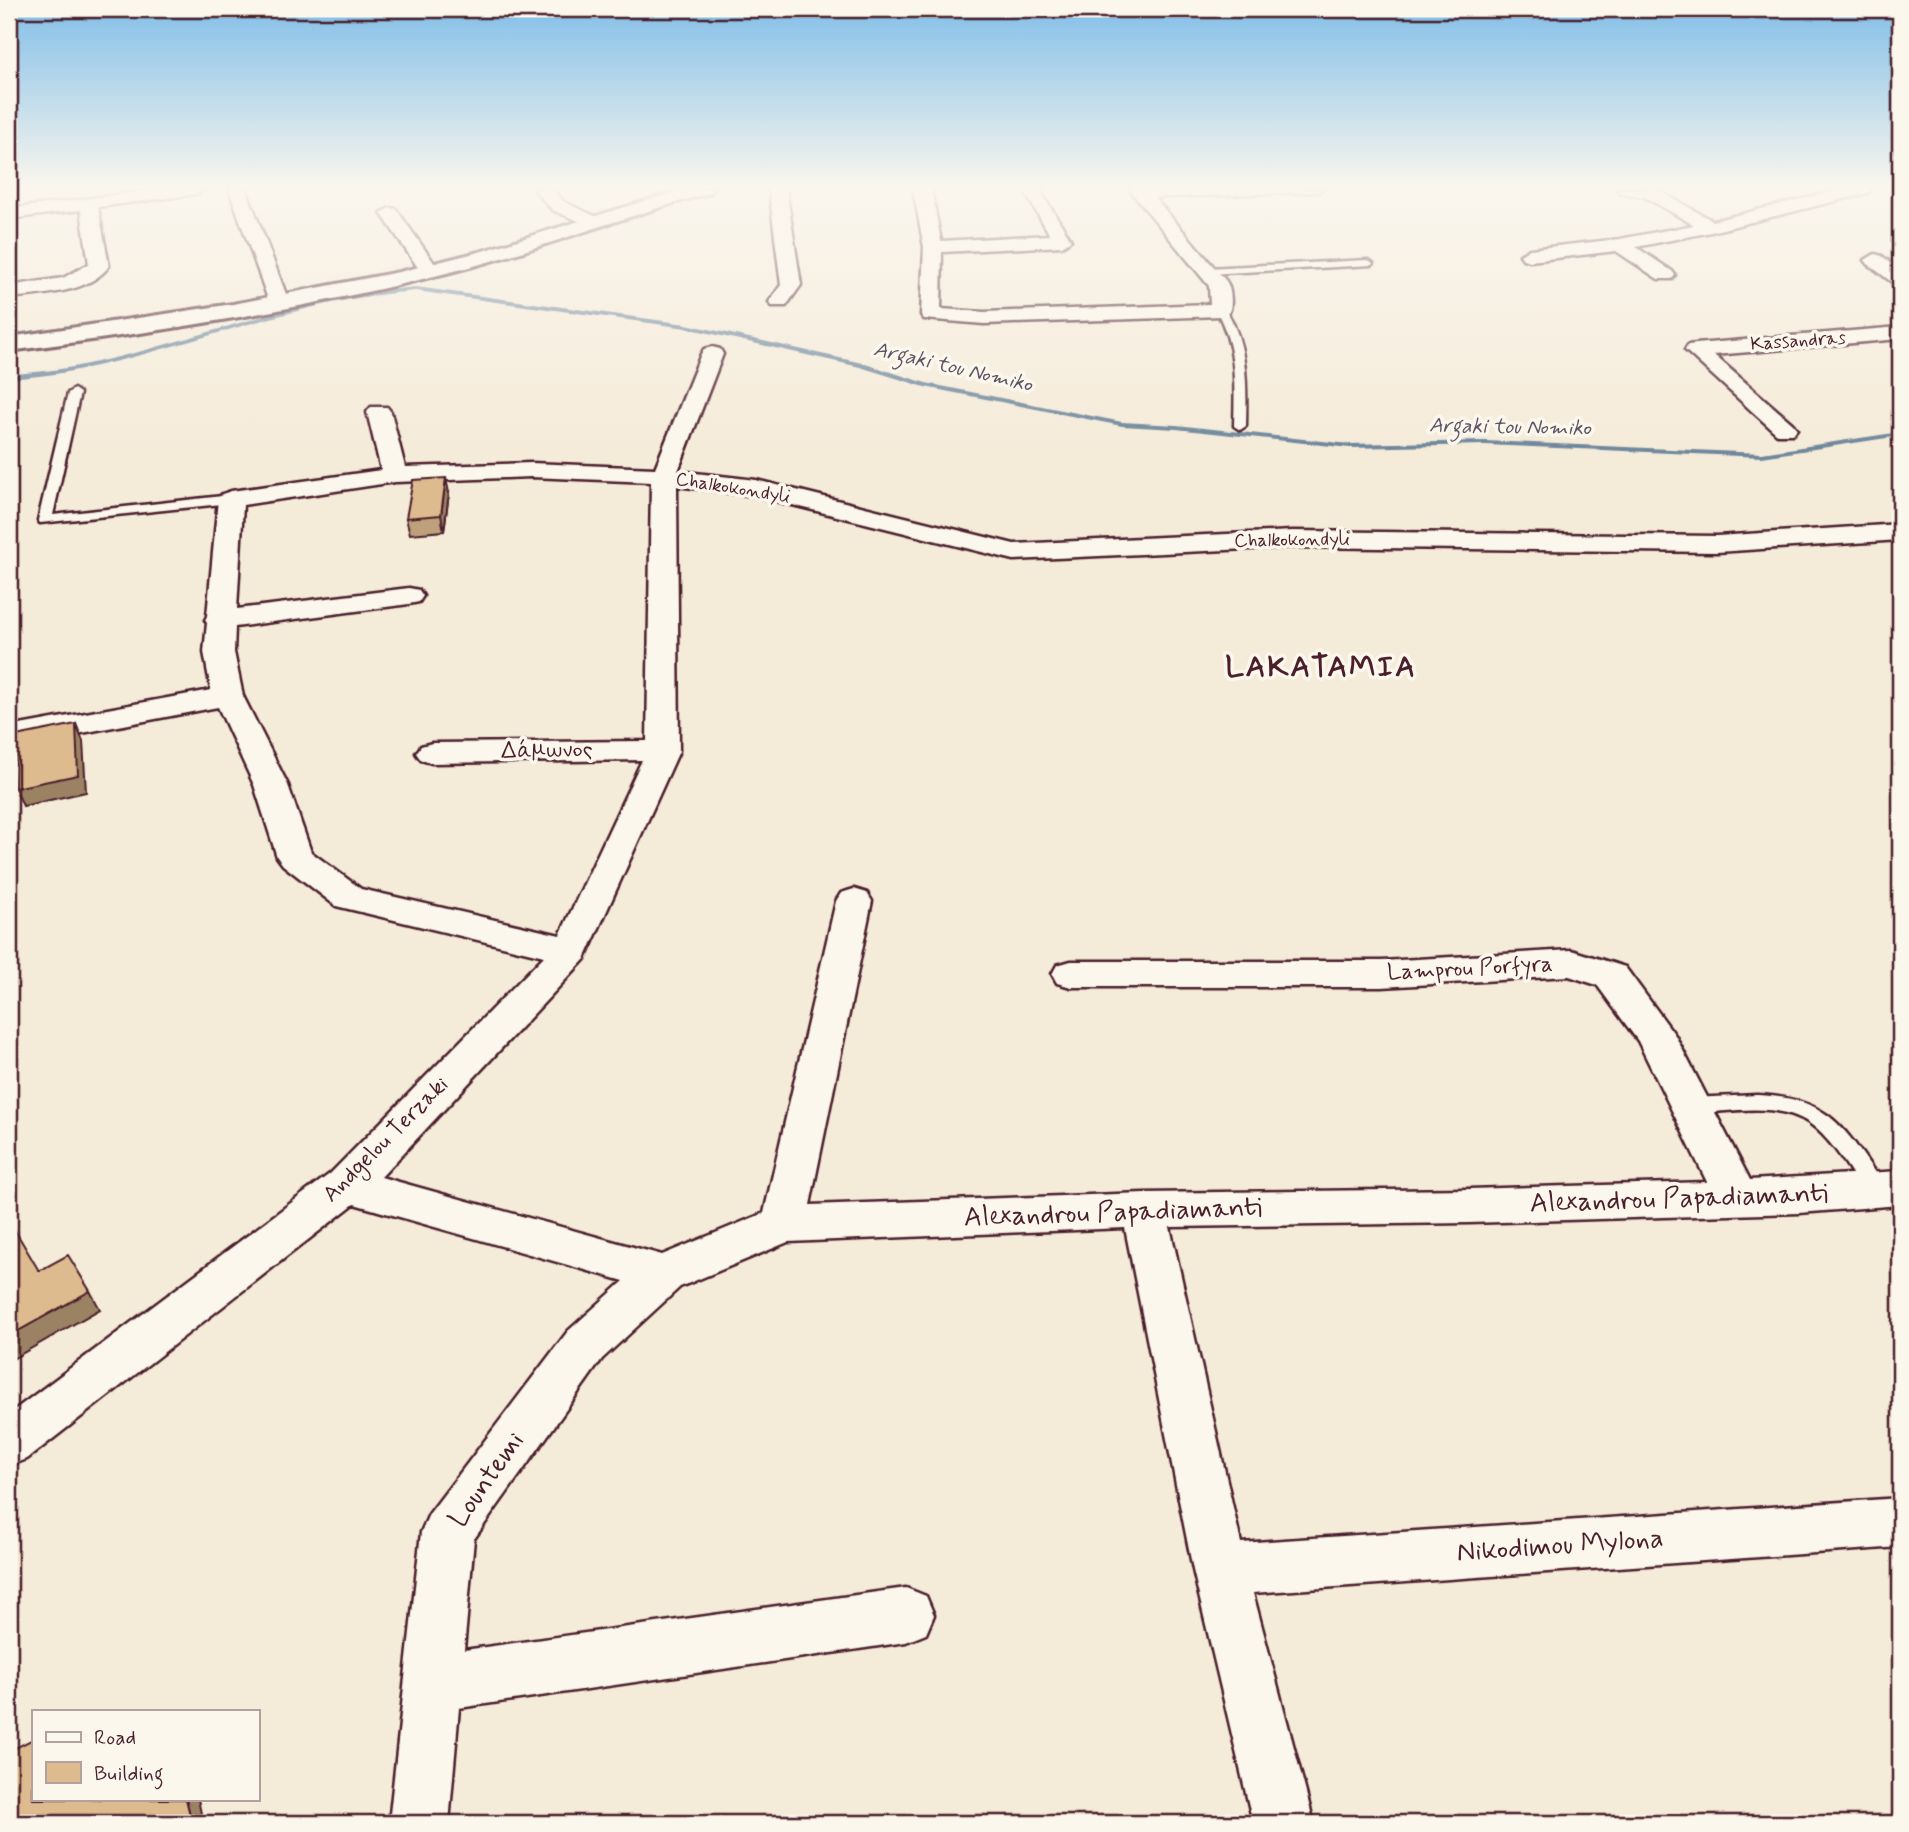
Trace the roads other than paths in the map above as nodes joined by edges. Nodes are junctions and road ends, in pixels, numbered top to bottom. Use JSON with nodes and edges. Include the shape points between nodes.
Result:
{"nodes":[{"id":1,"x":89,"y":274,"type":"edge"},
{"id":2,"x":269,"y":274,"type":"edge"},
{"id":3,"x":413,"y":274,"type":"edge"},
{"id":4,"x":789,"y":274,"type":"edge"},
{"id":5,"x":932,"y":274,"type":"edge"},
{"id":6,"x":1210,"y":274,"type":"edge"},
{"id":7,"x":9,"y":292,"type":"edge"},
{"id":8,"x":279,"y":302,"type":"junction"},
{"id":9,"x":779,"y":302,"type":"dead end"},
{"id":10,"x":1222,"y":310,"type":"junction"},
{"id":11,"x":1900,"y":333,"type":"edge"},
{"id":12,"x":9,"y":344,"type":"edge"},
{"id":13,"x":712,"y":354,"type":"dead end"},
{"id":14,"x":74,"y":393,"type":"dead end"},
{"id":15,"x":379,"y":412,"type":"dead end"},
{"id":16,"x":1240,"y":426,"type":"dead end"},
{"id":17,"x":1785,"y":429,"type":"dead end"},
{"id":18,"x":395,"y":475,"type":"junction"},
{"id":19,"x":664,"y":476,"type":"junction"},
{"id":20,"x":231,"y":499,"type":"junction"},
{"id":21,"x":1900,"y":532,"type":"edge"},
{"id":22,"x":409,"y":596,"type":"dead end"},
{"id":23,"x":219,"y":620,"type":"junction"},
{"id":24,"x":228,"y":696,"type":"junction"},
{"id":25,"x":9,"y":737,"type":"edge"},
{"id":26,"x":663,"y":751,"type":"junction"},
{"id":27,"x":432,"y":753,"type":"dead end"},
{"id":28,"x":854,"y":901,"type":"dead end"},
{"id":29,"x":572,"y":950,"type":"junction"},
{"id":30,"x":1071,"y":974,"type":"dead end"},
{"id":31,"x":1691,"y":1106,"type":"junction"},
{"id":32,"x":347,"y":1185,"type":"junction"},
{"id":33,"x":1888,"y":1189,"type":"edge"},
{"id":34,"x":1737,"y":1198,"type":"junction"},
{"id":35,"x":1144,"y":1210,"type":"junction"},
{"id":36,"x":784,"y":1224,"type":"junction"},
{"id":37,"x":664,"y":1274,"type":"junction"},
{"id":38,"x":9,"y":1442,"type":"edge"},
{"id":39,"x":1900,"y":1523,"type":"edge"},
{"id":40,"x":1220,"y":1570,"type":"junction"},
{"id":41,"x":906,"y":1615,"type":"dead end"},
{"id":42,"x":435,"y":1683,"type":"junction"},
{"id":43,"x":419,"y":1823,"type":"edge"},
{"id":44,"x":1283,"y":1823,"type":"edge"}],
"edges":[{"from":1,"to":7,"type":"street"},
{"from":2,"to":8,"type":"street"},
{"from":3,"to":8,"type":"street"},
{"from":4,"to":9,"type":"street","via":[[790,285]]},
{"from":5,"to":10,"type":"street","via":[[931,314],[984,318]]},
{"from":6,"to":10,"type":"street","via":[[1219,285]]},
{"from":8,"to":12,"type":"street"},
{"from":10,"to":16,"type":"lane","via":[[1240,350]]},
{"from":11,"to":17,"type":"street","name":"Kassandras","via":[[1696,350]]},
{"from":13,"to":19,"type":"street"},
{"from":14,"to":20,"type":"lane","via":[[45,520]]},
{"from":15,"to":18,"type":"street"},
{"from":18,"to":19,"type":"street","name":"Chalkokondyli","via":[[531,470]]},
{"from":18,"to":20,"type":"street","name":"Chalkokondyli"},
{"from":19,"to":21,"type":"street","name":"Chalkokondyli","via":[[756,488],[1014,552],[1293,539],[1717,544]]},
{"from":19,"to":26,"type":"street"},
{"from":20,"to":23,"type":"street"},
{"from":22,"to":23,"type":"street"},
{"from":23,"to":24,"type":"street","via":[[219,652]]},
{"from":24,"to":25,"type":"street"},
{"from":24,"to":29,"type":"street","via":[[271,785],[295,857],[349,898]]},
{"from":26,"to":27,"type":"street","name":"Δάμωνος"},
{"from":26,"to":29,"type":"street","name":"Andgelou Terzaki"},
{"from":28,"to":36,"type":"street"},
{"from":29,"to":32,"type":"street","name":"Andgelou Terzaki"},
{"from":30,"to":31,"type":"street","name":"Lamprou Porfyra","via":[[1382,974],[1571,963],[1611,976],[1656,1035]]},
{"from":31,"to":33,"type":"lane","via":[[1784,1104],[1816,1116]]},
{"from":31,"to":34,"type":"street","name":"Lamprou Porfyra"},
{"from":32,"to":37,"type":"street"},
{"from":32,"to":38,"type":"street","name":"Andgelou Terzaki"},
{"from":33,"to":34,"type":"street","name":"Alexandrou Papadiamanti"},
{"from":34,"to":35,"type":"street","name":"Alexandrou Papadiamanti"},
{"from":35,"to":36,"type":"street","name":"Alexandrou Papadiamanti"},
{"from":35,"to":40,"type":"street"},
{"from":36,"to":37,"type":"street","name":"Alexandrou Papadiamanti"},
{"from":37,"to":42,"type":"street","name":"Lountemi","via":[[585,1345],[448,1532]]},
{"from":39,"to":40,"type":"street","name":"Nikodimou Mylona"},
{"from":40,"to":44,"type":"street"},
{"from":41,"to":42,"type":"street"},
{"from":42,"to":43,"type":"street","name":"Lountemi"}]}
